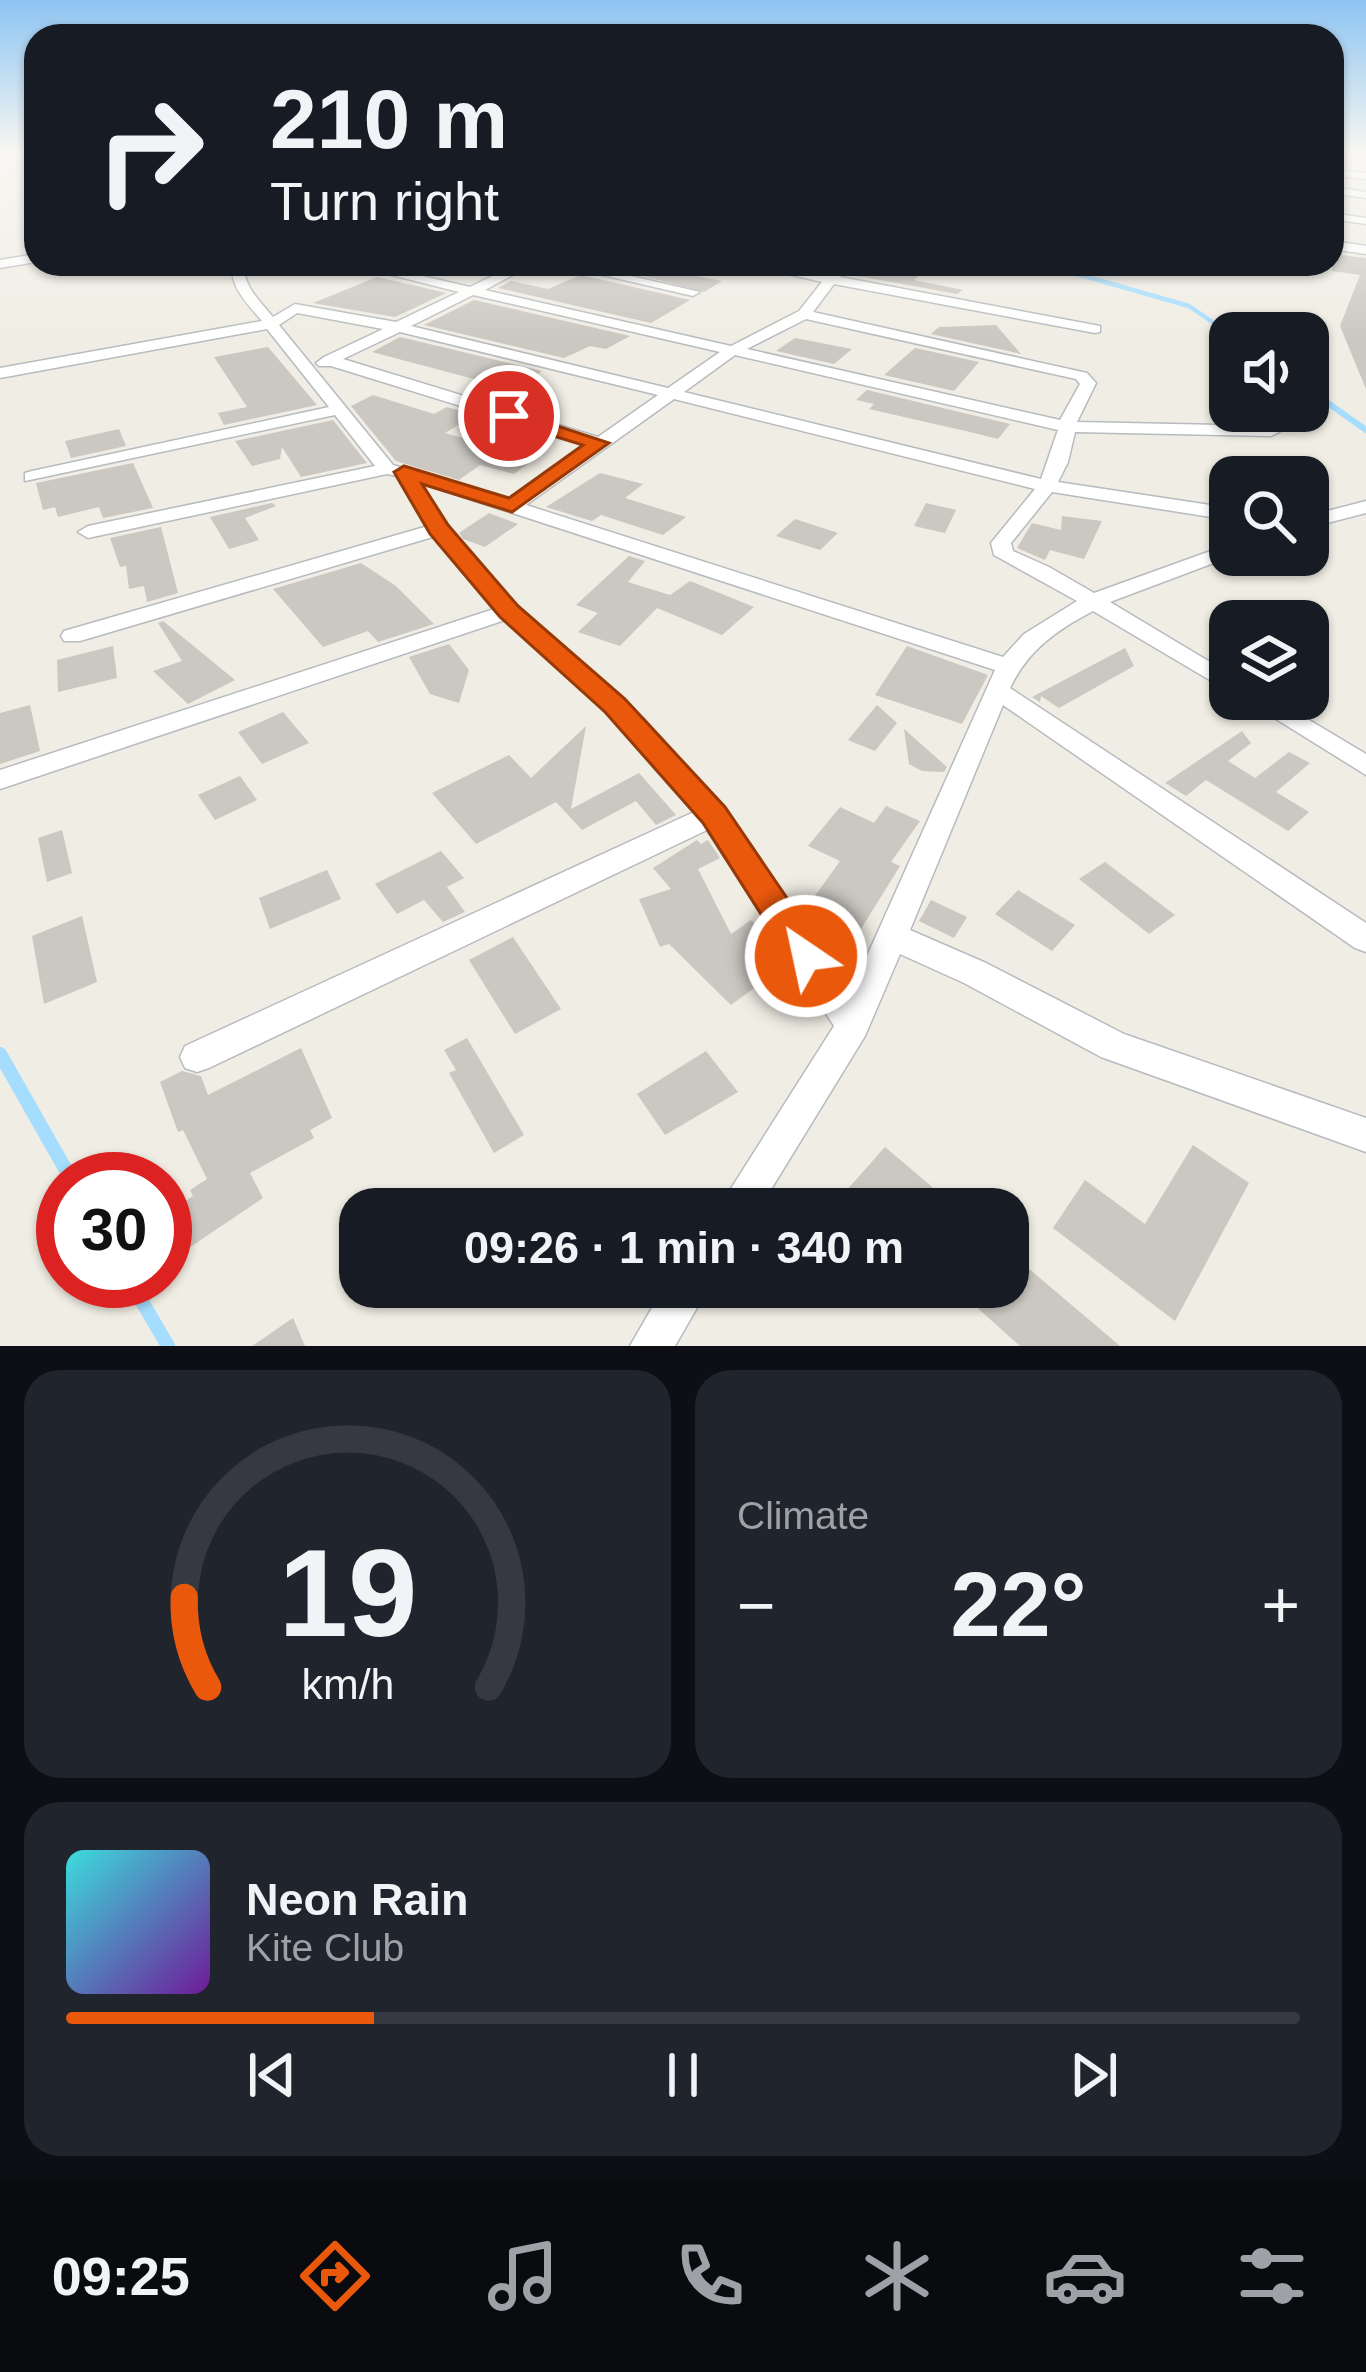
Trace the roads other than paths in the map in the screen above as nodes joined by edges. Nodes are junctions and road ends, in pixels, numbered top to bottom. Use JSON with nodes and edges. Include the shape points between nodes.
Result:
{"nodes":[{"id":1,"x":237,"y":276,"type":"edge"},
{"id":2,"x":402,"y":276,"type":"edge"},
{"id":3,"x":500,"y":276,"type":"edge"},
{"id":4,"x":618,"y":276,"type":"edge"},
{"id":5,"x":813,"y":276,"type":"edge"},
{"id":6,"x":832,"y":276,"type":"edge"},
{"id":7,"x":829,"y":279,"type":"junction"},
{"id":8,"x":465,"y":292,"type":"junction"},
{"id":9,"x":693,"y":292,"type":"dead end"},
{"id":10,"x":805,"y":314,"type":"junction"},
{"id":11,"x":271,"y":324,"type":"junction"},
{"id":12,"x":398,"y":327,"type":"junction"},
{"id":13,"x":1095,"y":328,"type":"dead end"},
{"id":14,"x":730,"y":352,"type":"junction"},
{"id":15,"x":321,"y":366,"type":"junction"},
{"id":16,"x":0,"y":373,"type":"edge"},
{"id":17,"x":668,"y":394,"type":"junction"},
{"id":18,"x":337,"y":410,"type":"junction"},
{"id":19,"x":1068,"y":427,"type":"junction"},
{"id":20,"x":1209,"y":430,"type":"edge"},
{"id":21,"x":599,"y":443,"type":"junction"},
{"id":22,"x":396,"y":470,"type":"junction"},
{"id":23,"x":32,"y":476,"type":"dead end"},
{"id":24,"x":1047,"y":486,"type":"junction"},
{"id":25,"x":512,"y":506,"type":"junction"},
{"id":26,"x":1366,"y":507,"type":"edge"},
{"id":27,"x":1209,"y":511,"type":"edge"},
{"id":28,"x":1329,"y":516,"type":"edge"},
{"id":29,"x":438,"y":529,"type":"junction"},
{"id":30,"x":88,"y":532,"type":"dead end"},
{"id":31,"x":1209,"y":557,"type":"edge"},
{"id":32,"x":1090,"y":599,"type":"junction"},
{"id":33,"x":509,"y":611,"type":"junction"},
{"id":34,"x":72,"y":636,"type":"dead end"},
{"id":35,"x":1209,"y":670,"type":"edge"},
{"id":36,"x":1001,"y":677,"type":"junction"},
{"id":37,"x":1290,"y":720,"type":"edge"},
{"id":38,"x":1366,"y":766,"type":"edge"},
{"id":39,"x":0,"y":780,"type":"edge"},
{"id":40,"x":714,"y":815,"type":"junction"},
{"id":41,"x":889,"y":935,"type":"junction"},
{"id":42,"x":1366,"y":939,"type":"edge"},
{"id":43,"x":853,"y":1026,"type":"junction"},
{"id":44,"x":197,"y":1057,"type":"dead end"},
{"id":45,"x":1366,"y":1135,"type":"edge"},
{"id":46,"x":750,"y":1188,"type":"edge"},
{"id":47,"x":675,"y":1308,"type":"edge"},
{"id":48,"x":651,"y":1346,"type":"edge"}],
"edges":[{"from":1,"to":11,"type":"street"},
{"from":2,"to":8,"type":"street"},
{"from":3,"to":8,"type":"street"},
{"from":4,"to":9,"type":"street"},
{"from":5,"to":7,"type":"street"},
{"from":6,"to":7,"type":"street"},
{"from":7,"to":10,"type":"street"},
{"from":7,"to":13,"type":"street"},
{"from":8,"to":12,"type":"street"},
{"from":8,"to":14,"type":"street"},
{"from":10,"to":14,"type":"street"},
{"from":10,"to":19,"type":"street","via":[[1081,376],[1088,383]]},
{"from":11,"to":12,"type":"street","via":[[296,308]]},
{"from":11,"to":15,"type":"street"},
{"from":11,"to":16,"type":"street"},
{"from":12,"to":15,"type":"street"},
{"from":12,"to":17,"type":"street"},
{"from":14,"to":17,"type":"street"},
{"from":14,"to":19,"type":"street"},
{"from":15,"to":18,"type":"street"},
{"from":15,"to":21,"type":"street"},
{"from":17,"to":21,"type":"street"},
{"from":17,"to":24,"type":"street"},
{"from":18,"to":22,"type":"street"},
{"from":18,"to":23,"type":"street"},
{"from":19,"to":20,"type":"street"},
{"from":19,"to":24,"type":"street"},
{"from":21,"to":25,"type":"street"},
{"from":22,"to":25,"type":"street"},
{"from":22,"to":29,"type":"street"},
{"from":22,"to":30,"type":"street"},
{"from":24,"to":27,"type":"street"},
{"from":24,"to":32,"type":"street","via":[[1001,543],[1004,554]]},
{"from":25,"to":36,"type":"street"},
{"from":26,"to":28,"type":"street"},
{"from":29,"to":33,"type":"street"},
{"from":29,"to":34,"type":"street"},
{"from":31,"to":32,"type":"street"},
{"from":32,"to":35,"type":"street"},
{"from":32,"to":36,"type":"street"},
{"from":33,"to":39,"type":"street"},
{"from":33,"to":40,"type":"street","via":[[598,688]]},
{"from":36,"to":41,"type":"street"},
{"from":36,"to":42,"type":"street"},
{"from":37,"to":38,"type":"street"},
{"from":40,"to":43,"type":"street"},
{"from":40,"to":44,"type":"street"},
{"from":41,"to":43,"type":"street"},
{"from":41,"to":45,"type":"street","via":[[1113,1046]]},
{"from":43,"to":46,"type":"street"},
{"from":47,"to":48,"type":"street"}]}
